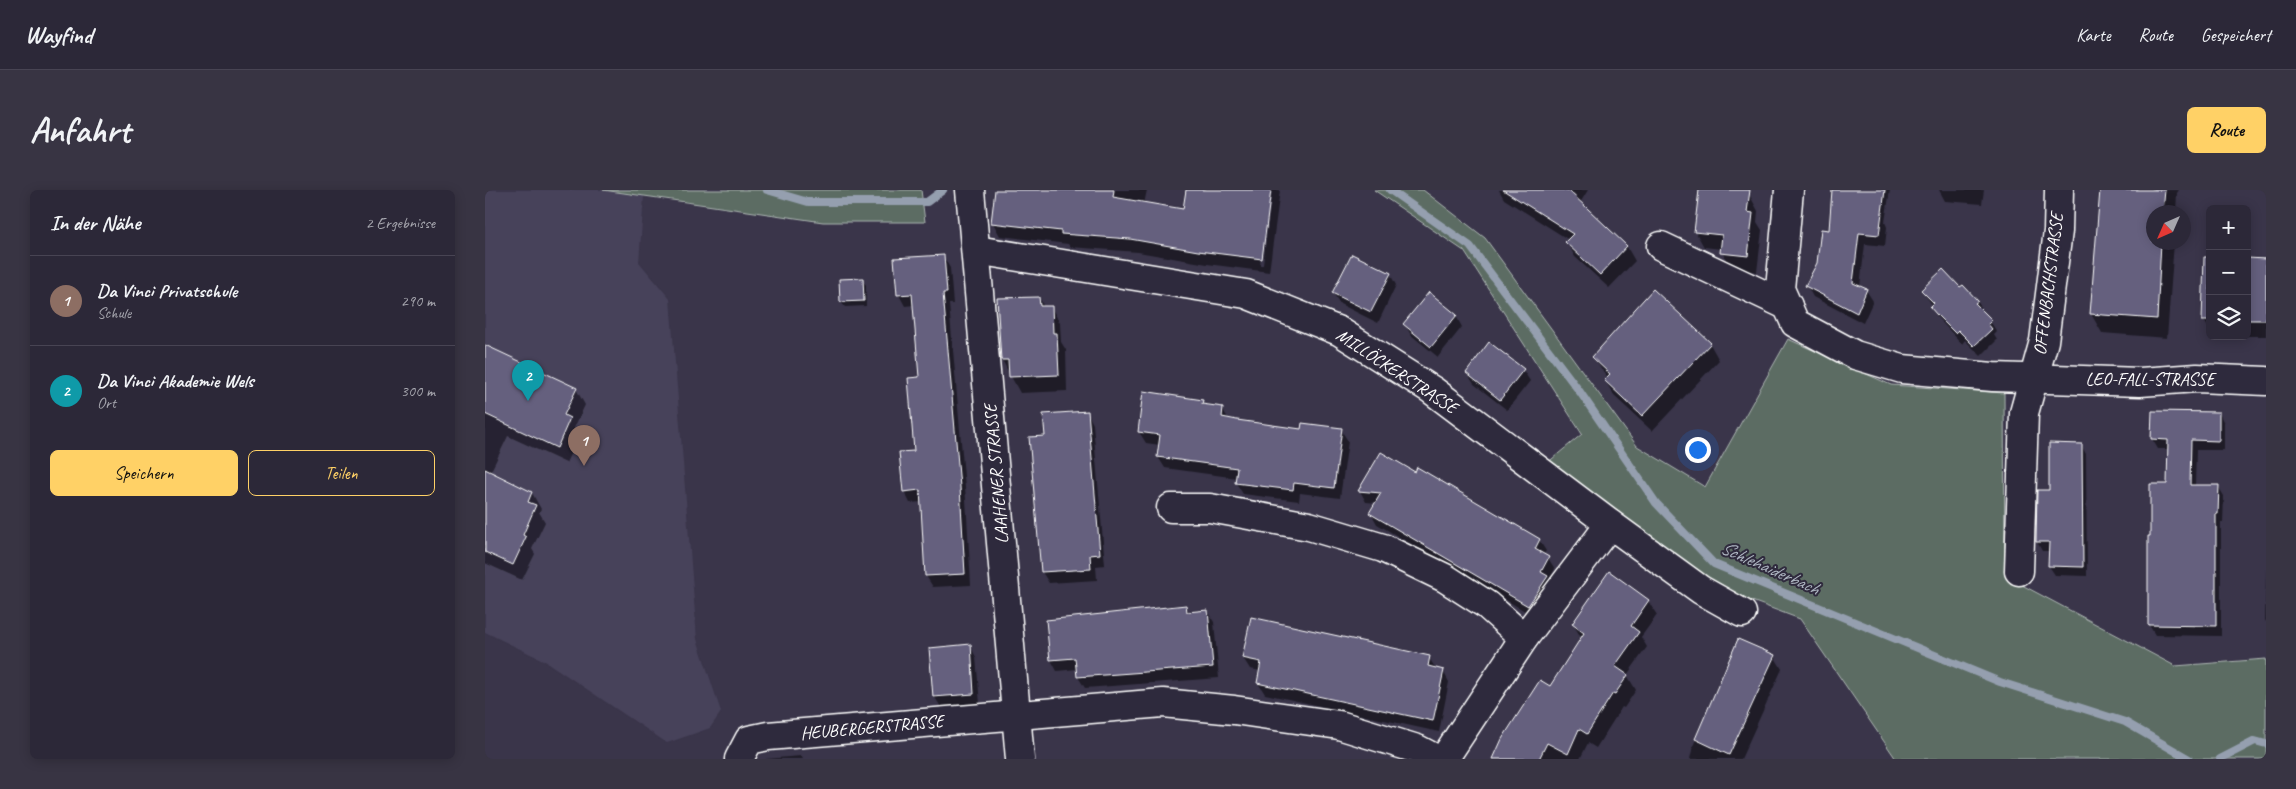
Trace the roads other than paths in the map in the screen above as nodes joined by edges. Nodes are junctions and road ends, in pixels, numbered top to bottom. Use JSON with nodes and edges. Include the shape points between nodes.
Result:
{"nodes":[{"id":1,"x":1789,"y":190,"type":"edge"},
{"id":2,"x":2059,"y":190,"type":"edge"},
{"id":3,"x":970,"y":191,"type":"edge"},
{"id":4,"x":1661,"y":246,"type":"dead end"},
{"id":5,"x":977,"y":250,"type":"junction"},
{"id":6,"x":1788,"y":306,"type":"junction"},
{"id":7,"x":2034,"y":378,"type":"junction"},
{"id":8,"x":2266,"y":381,"type":"edge"},
{"id":9,"x":1171,"y":508,"type":"dead end"},
{"id":10,"x":1610,"y":524,"type":"junction"},
{"id":11,"x":2019,"y":570,"type":"dead end"},
{"id":12,"x":1742,"y":613,"type":"dead end"},
{"id":13,"x":1524,"y":638,"type":"junction"},
{"id":14,"x":1017,"y":716,"type":"junction"},
{"id":15,"x":739,"y":759,"type":"edge"},
{"id":16,"x":1020,"y":759,"type":"edge"},
{"id":17,"x":1436,"y":759,"type":"edge"},
{"id":18,"x":1444,"y":759,"type":"edge"}],
"edges":[{"from":1,"to":6,"type":"street","name":"LEO-FALL-STRASSE","via":[[1780,289]]},
{"from":2,"to":7,"type":"street","name":"OFFENBACHSTRASSE","via":[[2058,231],[2045,332]]},
{"from":3,"to":5,"type":"street","name":"LAAHENER STRASSE"},
{"from":4,"to":6,"type":"street"},
{"from":5,"to":10,"type":"street","name":"MILLÖCKERSTRASSE","via":[[1246,294],[1339,331],[1431,390]]},
{"from":5,"to":14,"type":"street","name":"LAAHENER STRASSE"},
{"from":6,"to":7,"type":"street","name":"LEO-FALL-STRASSE","via":[[1795,322],[1855,355],[1902,369]]},
{"from":7,"to":8,"type":"street","name":"LEO-FALL-STRASSE","via":[[2140,382],[2197,378]]},
{"from":7,"to":11,"type":"street","via":[[2024,413]]},
{"from":9,"to":13,"type":"street","via":[[1210,508],[1309,526],[1383,548],[1445,578],[1487,605]]},
{"from":10,"to":12,"type":"street","name":"MILLÖCKERSTRASSE","via":[[1701,590]]},
{"from":10,"to":13,"type":"street"},
{"from":13,"to":18,"type":"street"},
{"from":14,"to":15,"type":"street","name":"HEUBERGERSTRASSE","via":[[768,736],[749,740]]},
{"from":14,"to":16,"type":"street","name":"LAAHENER STRASSE"},
{"from":14,"to":17,"type":"street","via":[[1163,703],[1234,710],[1339,725],[1417,749]]}]}
